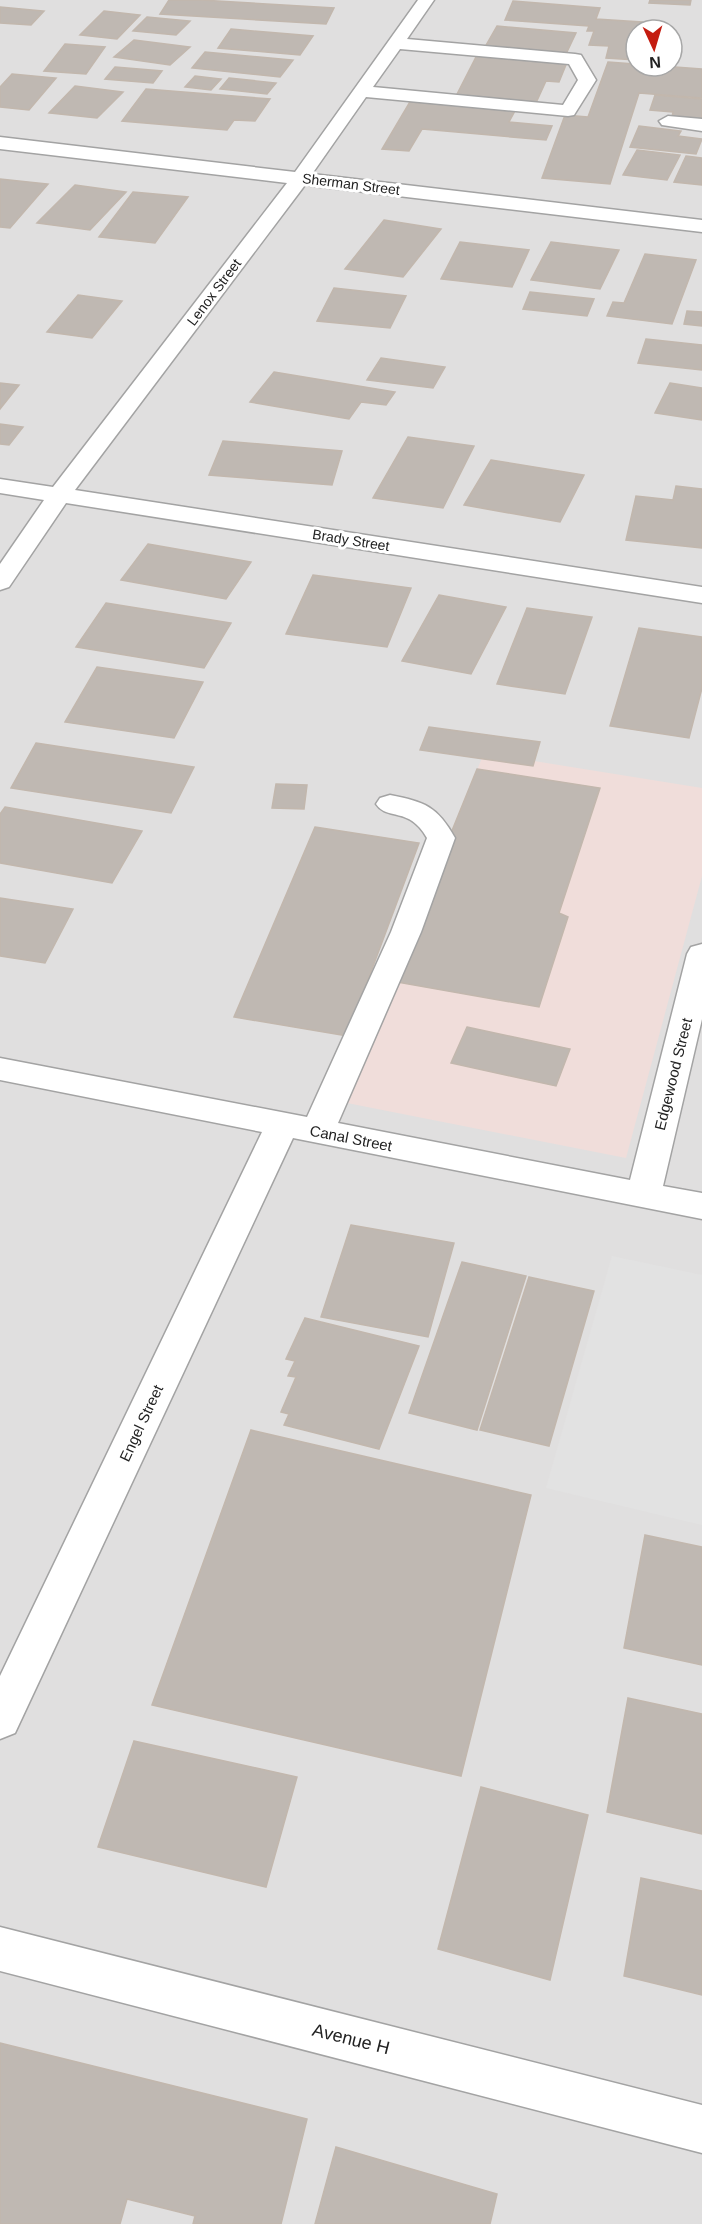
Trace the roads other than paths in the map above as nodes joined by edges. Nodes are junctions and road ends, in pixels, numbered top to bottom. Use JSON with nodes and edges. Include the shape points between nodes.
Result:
{"nodes":[{"id":1,"x":426,"y":0,"type":"edge"},
{"id":2,"x":395,"y":43,"type":"junction"},
{"id":3,"x":361,"y":91,"type":"junction"},
{"id":4,"x":668,"y":121,"type":"dead end"},
{"id":5,"x":702,"y":125,"type":"edge"},
{"id":6,"x":0,"y":143,"type":"edge"},
{"id":7,"x":300,"y":178,"type":"junction"},
{"id":8,"x":702,"y":226,"type":"edge"},
{"id":9,"x":0,"y":486,"type":"edge"},
{"id":10,"x":60,"y":495,"type":"junction"},
{"id":11,"x":0,"y":582,"type":"edge"},
{"id":12,"x":702,"y":595,"type":"edge"},
{"id":13,"x":390,"y":804,"type":"dead end"},
{"id":14,"x":702,"y":954,"type":"edge"},
{"id":15,"x":0,"y":1069,"type":"edge"},
{"id":16,"x":282,"y":1125,"type":"junction"},
{"id":17,"x":317,"y":1132,"type":"junction"},
{"id":18,"x":644,"y":1194,"type":"junction"},
{"id":19,"x":702,"y":1206,"type":"edge"},
{"id":20,"x":0,"y":1720,"type":"edge"},
{"id":21,"x":0,"y":1949,"type":"edge"},
{"id":22,"x":702,"y":2129,"type":"edge"}],
"edges":[{"from":1,"to":2,"type":"street","name":"Lenox Street"},
{"from":2,"to":3,"type":"street","name":"Lenox Street"},
{"from":2,"to":3,"type":"street","via":[[575,59],[588,80],[568,111]]},
{"from":3,"to":7,"type":"street","name":"Lenox Street"},
{"from":4,"to":5,"type":"street"},
{"from":6,"to":7,"type":"street","name":"Sherman Street"},
{"from":7,"to":8,"type":"street","name":"Sherman Street"},
{"from":7,"to":10,"type":"street","name":"Lenox Street"},
{"from":9,"to":10,"type":"street","name":"Brady Street"},
{"from":10,"to":11,"type":"street","name":"Lenox Street"},
{"from":10,"to":12,"type":"street","name":"Brady Street"},
{"from":13,"to":17,"type":"street","via":[[430,817],[441,838],[406,932]]},
{"from":14,"to":18,"type":"street","name":"Edgewood Street"},
{"from":15,"to":16,"type":"street","name":"Canal Street"},
{"from":16,"to":17,"type":"street","name":"Canal Street"},
{"from":16,"to":20,"type":"street","name":"Engel Street"},
{"from":17,"to":18,"type":"street","name":"Canal Street"},
{"from":18,"to":19,"type":"street","name":"Canal Street"},
{"from":21,"to":22,"type":"street","name":"Avenue H"}]}
